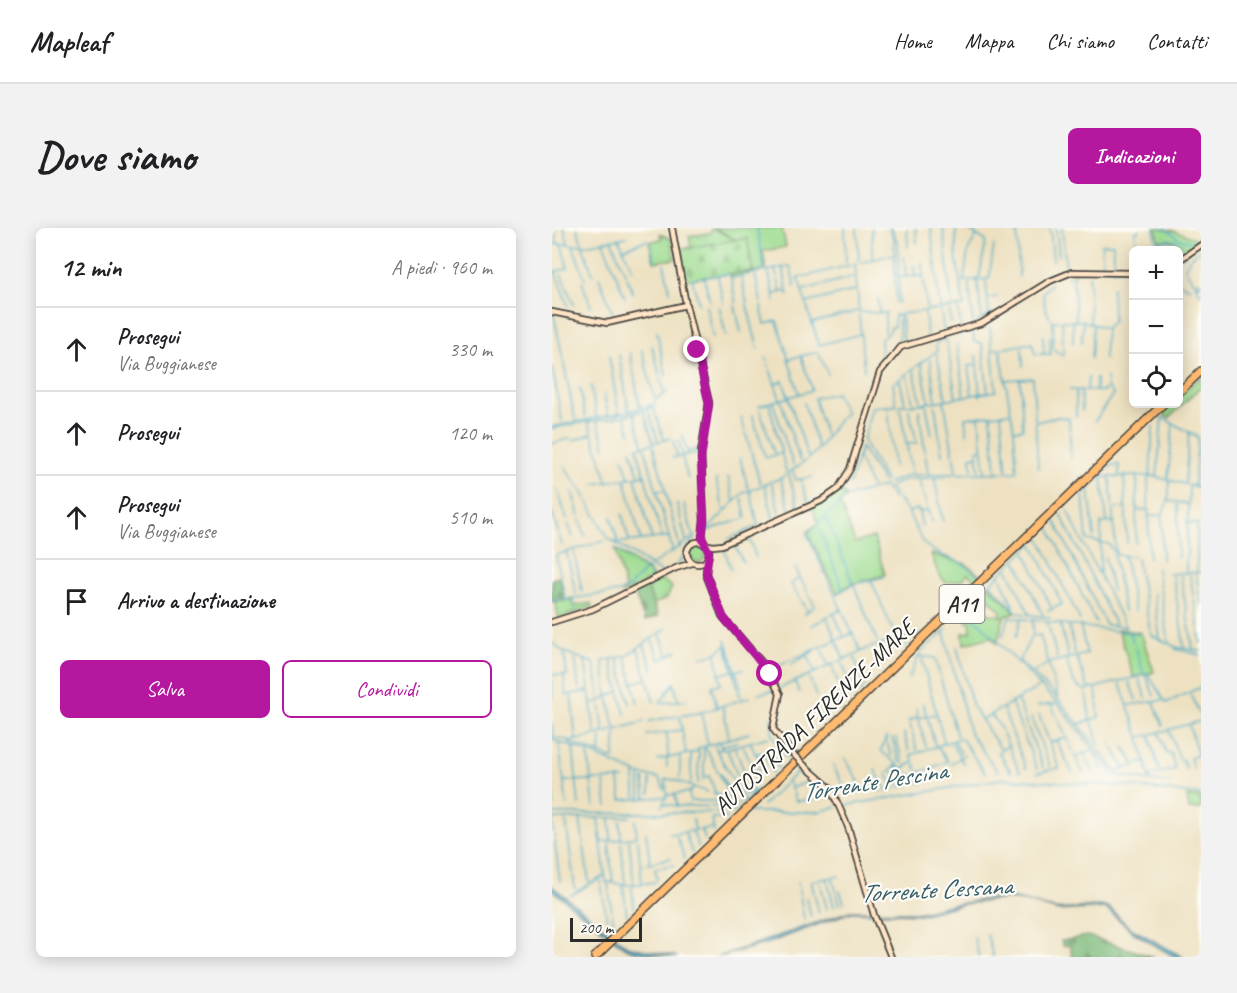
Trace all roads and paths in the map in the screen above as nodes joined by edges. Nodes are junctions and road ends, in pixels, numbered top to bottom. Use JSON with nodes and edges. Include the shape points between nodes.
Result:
{"nodes":[{"id":1,"x":672,"y":228,"type":"edge"},
{"id":2,"x":1200,"y":246,"type":"edge"},
{"id":3,"x":1183,"y":258,"type":"edge"},
{"id":4,"x":1129,"y":273,"type":"edge"},
{"id":5,"x":686,"y":305,"type":"junction"},
{"id":6,"x":552,"y":312,"type":"edge"},
{"id":7,"x":1201,"y":366,"type":"edge"},
{"id":8,"x":1201,"y":371,"type":"edge"},
{"id":9,"x":1183,"y":386,"type":"edge"},
{"id":10,"x":1183,"y":387,"type":"edge"},
{"id":11,"x":1159,"y":408,"type":"edge"},
{"id":12,"x":1163,"y":408,"type":"edge"},
{"id":13,"x":702,"y":532,"type":"junction"},
{"id":14,"x":695,"y":542,"type":"junction"},
{"id":15,"x":704,"y":544,"type":"junction"},
{"id":16,"x":722,"y":545,"type":"junction"},
{"id":17,"x":686,"y":553,"type":"junction"},
{"id":18,"x":708,"y":559,"type":"junction"},
{"id":19,"x":694,"y":564,"type":"junction"},
{"id":20,"x":676,"y":568,"type":"junction"},
{"id":21,"x":706,"y":574,"type":"junction"},
{"id":22,"x":552,"y":622,"type":"edge"},
{"id":23,"x":756,"y":803,"type":"junction"},
{"id":24,"x":616,"y":939,"type":"junction"},
{"id":25,"x":596,"y":957,"type":"edge"},
{"id":26,"x":600,"y":957,"type":"edge"},
{"id":27,"x":891,"y":957,"type":"edge"}],
"edges":[{"from":1,"to":5,"type":"main road"},
{"from":2,"to":3,"type":"main road"},
{"from":4,"to":16,"type":"main road","via":[[1072,272],[1050,281],[982,323],[901,348],[880,372],[850,469],[838,489],[821,501]]},
{"from":5,"to":6,"type":"main road","via":[[607,323]]},
{"from":5,"to":13,"type":"main road","via":[[709,402],[701,452]]},
{"from":7,"to":9,"type":"highway"},
{"from":8,"to":10,"type":"highway"},
{"from":11,"to":23,"type":"highway","name":"AUTOSTRADA FIRENZE-MARE","number":"A11"},
{"from":12,"to":23,"type":"highway","name":"AUTOSTRADA FIRENZE-MARE","number":"A11"},
{"from":13,"to":14,"type":"main road"},
{"from":13,"to":15,"type":"main road"},
{"from":14,"to":15,"type":"main road"},
{"from":14,"to":17,"type":"main road"},
{"from":15,"to":16,"type":"main road"},
{"from":15,"to":18,"type":"main road","via":[[709,550]]},
{"from":16,"to":18,"type":"main road"},
{"from":17,"to":19,"type":"main road"},
{"from":17,"to":20,"type":"main road"},
{"from":18,"to":19,"type":"main road"},
{"from":18,"to":21,"type":"main road"},
{"from":19,"to":20,"type":"main road"},
{"from":19,"to":21,"type":"main road"},
{"from":20,"to":22,"type":"main road","via":[[593,609]]},
{"from":21,"to":27,"type":"main road","bridge":true,"via":[[724,618],[771,675],[780,698],[773,729],[792,753],[829,787],[838,803]]},
{"from":23,"to":24,"type":"highway","name":"AUTOSTRADA FIRENZE-MARE","number":"A11"},
{"from":24,"to":25,"type":"highway","name":"AUTOSTRADA FIRENZE-MARE","number":"A11"},
{"from":24,"to":26,"type":"highway","name":"AUTOSTRADA FIRENZE-MARE","number":"A11"}]}
